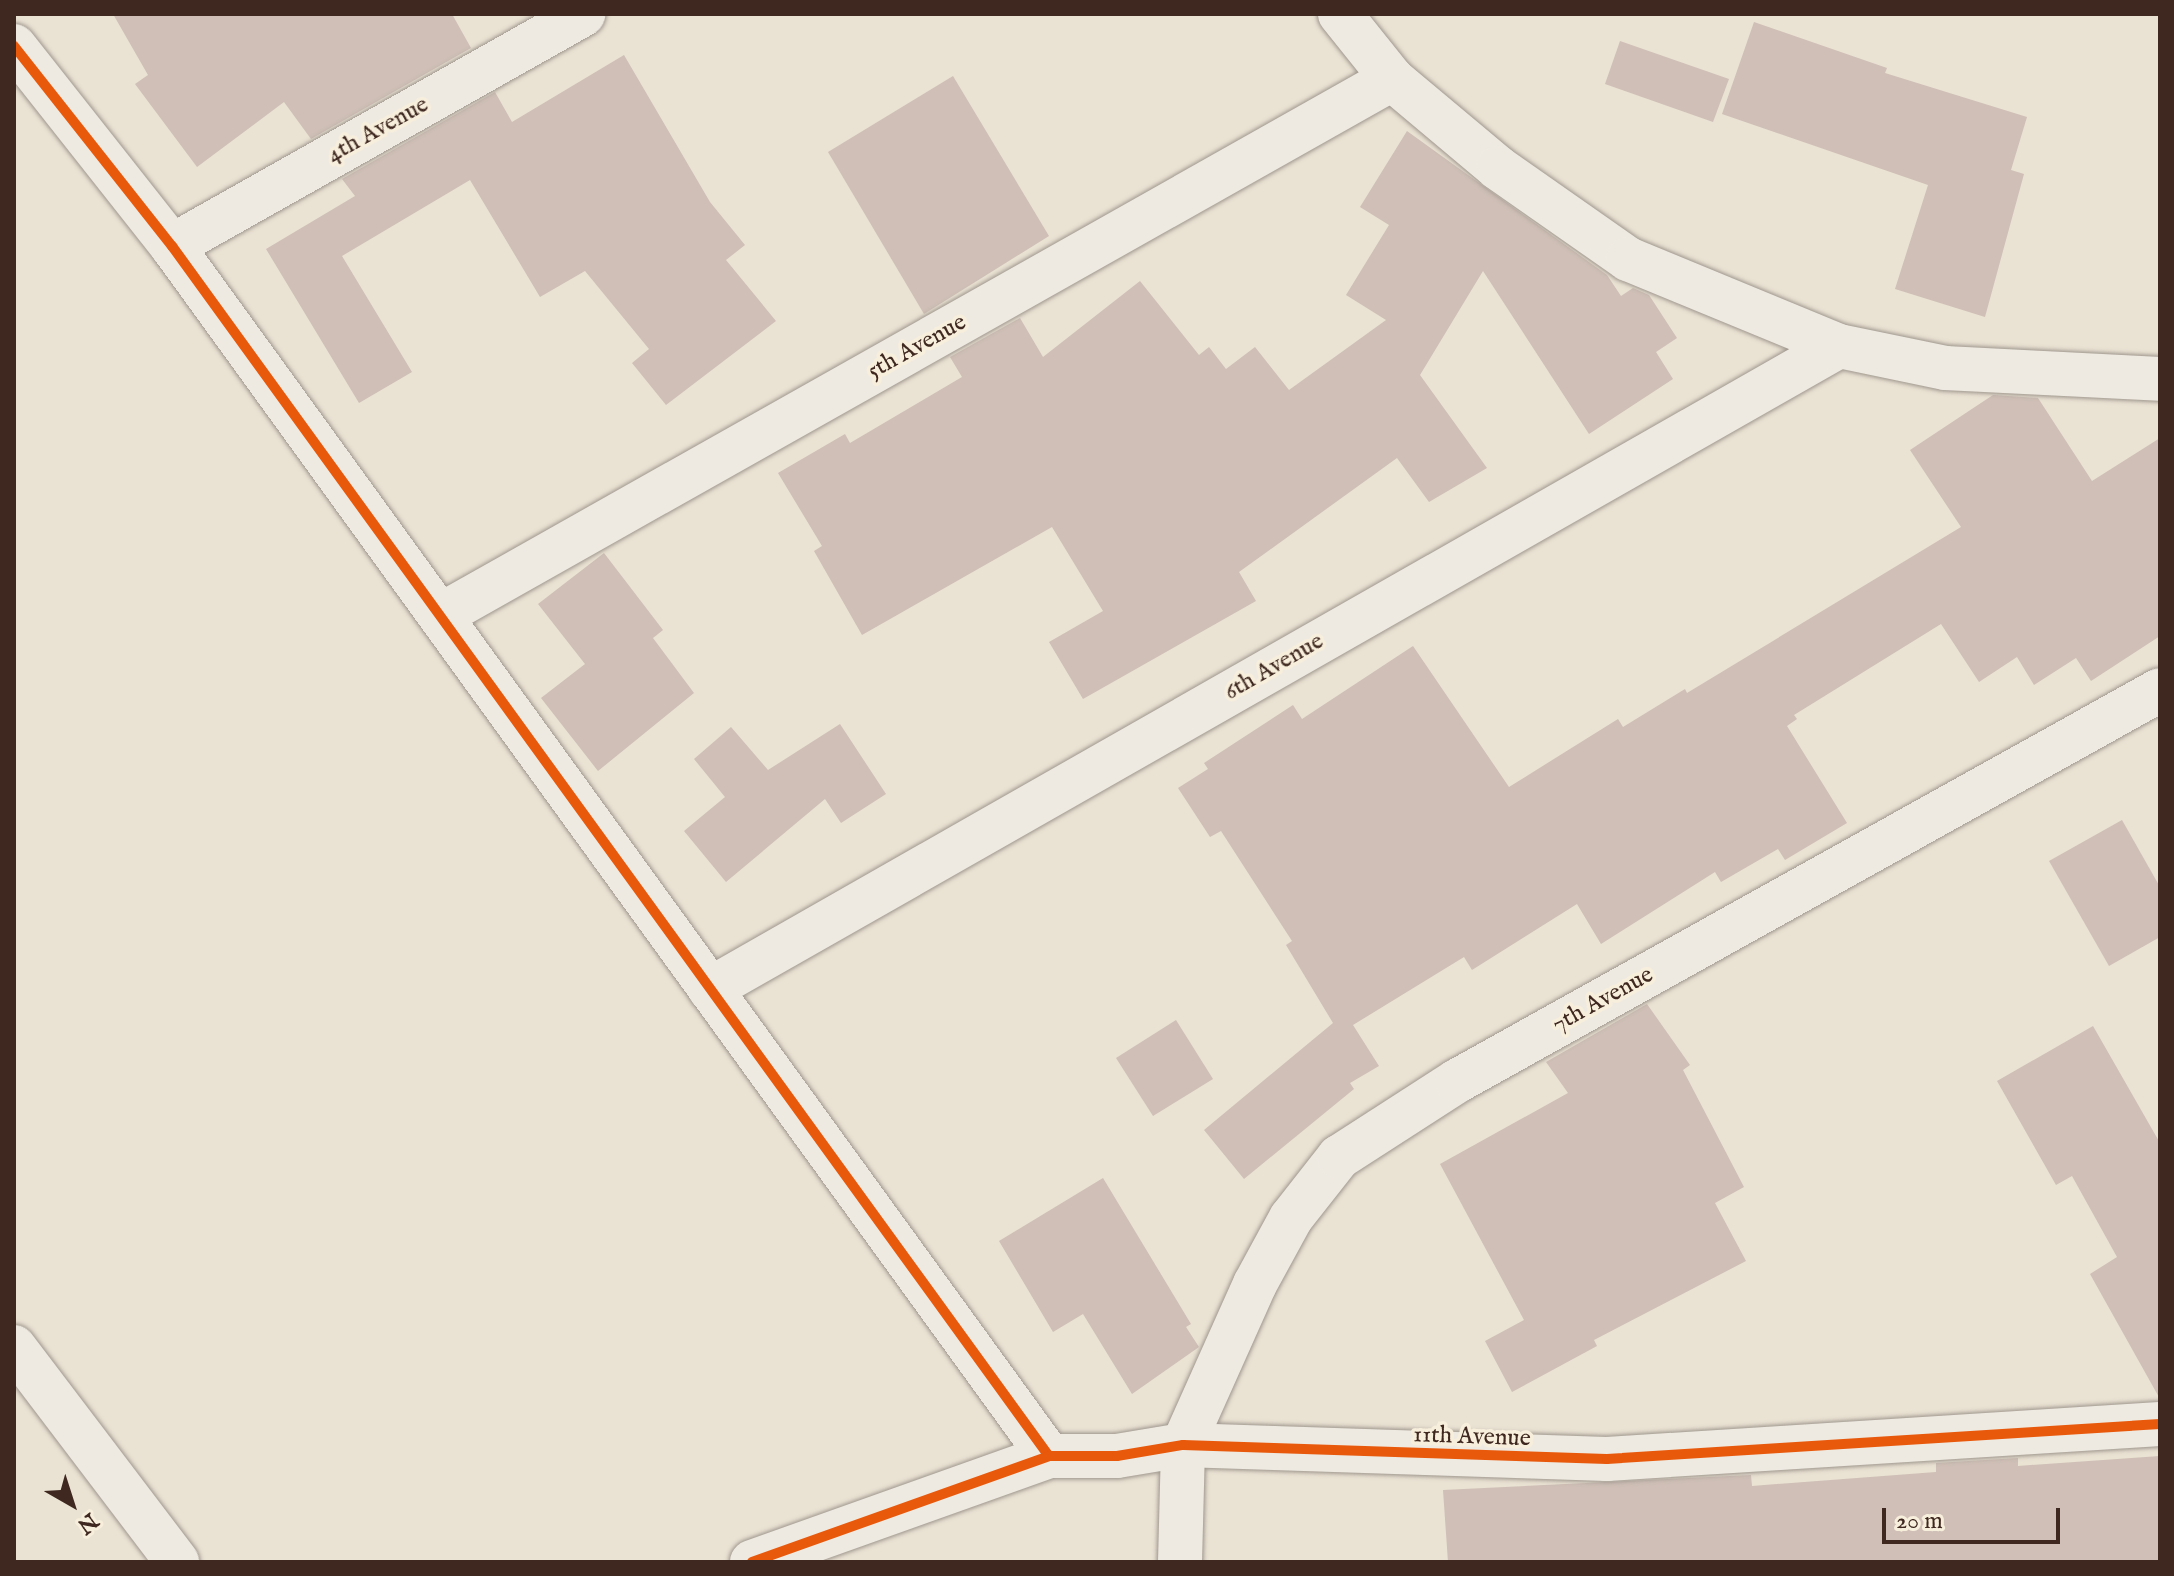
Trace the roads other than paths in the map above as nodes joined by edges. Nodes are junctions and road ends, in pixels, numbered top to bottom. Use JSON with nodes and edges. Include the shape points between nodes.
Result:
{"nodes":[{"id":1,"x":583,"y":14,"type":"edge"},
{"id":2,"x":1340,"y":14,"type":"edge"},
{"id":3,"x":14,"y":46,"type":"edge"},
{"id":4,"x":1392,"y":79,"type":"junction"},
{"id":5,"x":172,"y":246,"type":"junction"},
{"id":6,"x":1839,"y":346,"type":"junction"},
{"id":7,"x":2160,"y":379,"type":"edge"},
{"id":8,"x":441,"y":615,"type":"junction"},
{"id":9,"x":2160,"y":690,"type":"edge"},
{"id":10,"x":710,"y":989,"type":"junction"},
{"id":11,"x":14,"y":1347,"type":"edge"},
{"id":12,"x":2160,"y":1424,"type":"edge"},
{"id":13,"x":1183,"y":1445,"type":"junction"},
{"id":14,"x":1049,"y":1456,"type":"junction"},
{"id":15,"x":177,"y":1562,"type":"edge"},
{"id":16,"x":752,"y":1562,"type":"edge"},
{"id":17,"x":1180,"y":1562,"type":"edge"}],
"edges":[{"from":1,"to":5,"type":"street","name":"4th Avenue"},
{"from":2,"to":4,"type":"street"},
{"from":3,"to":5,"type":"street"},
{"from":4,"to":6,"type":"street","via":[[1498,168],[1628,259]]},
{"from":4,"to":8,"type":"street","name":"5th Avenue"},
{"from":5,"to":8,"type":"street"},
{"from":6,"to":7,"type":"street","via":[[1945,368]]},
{"from":6,"to":10,"type":"street","name":"6th Avenue"},
{"from":8,"to":10,"type":"street"},
{"from":9,"to":13,"type":"street","name":"7th Avenue","via":[[1457,1081],[1339,1157],[1291,1218],[1262,1271]]},
{"from":10,"to":14,"type":"street"},
{"from":11,"to":15,"type":"street"},
{"from":12,"to":13,"type":"street","name":"11th Avenue","via":[[1607,1459]]},
{"from":13,"to":14,"type":"street","name":"11th Avenue","via":[[1117,1456]]},
{"from":13,"to":17,"type":"street"},
{"from":14,"to":16,"type":"street","name":"11th Avenue"}]}
